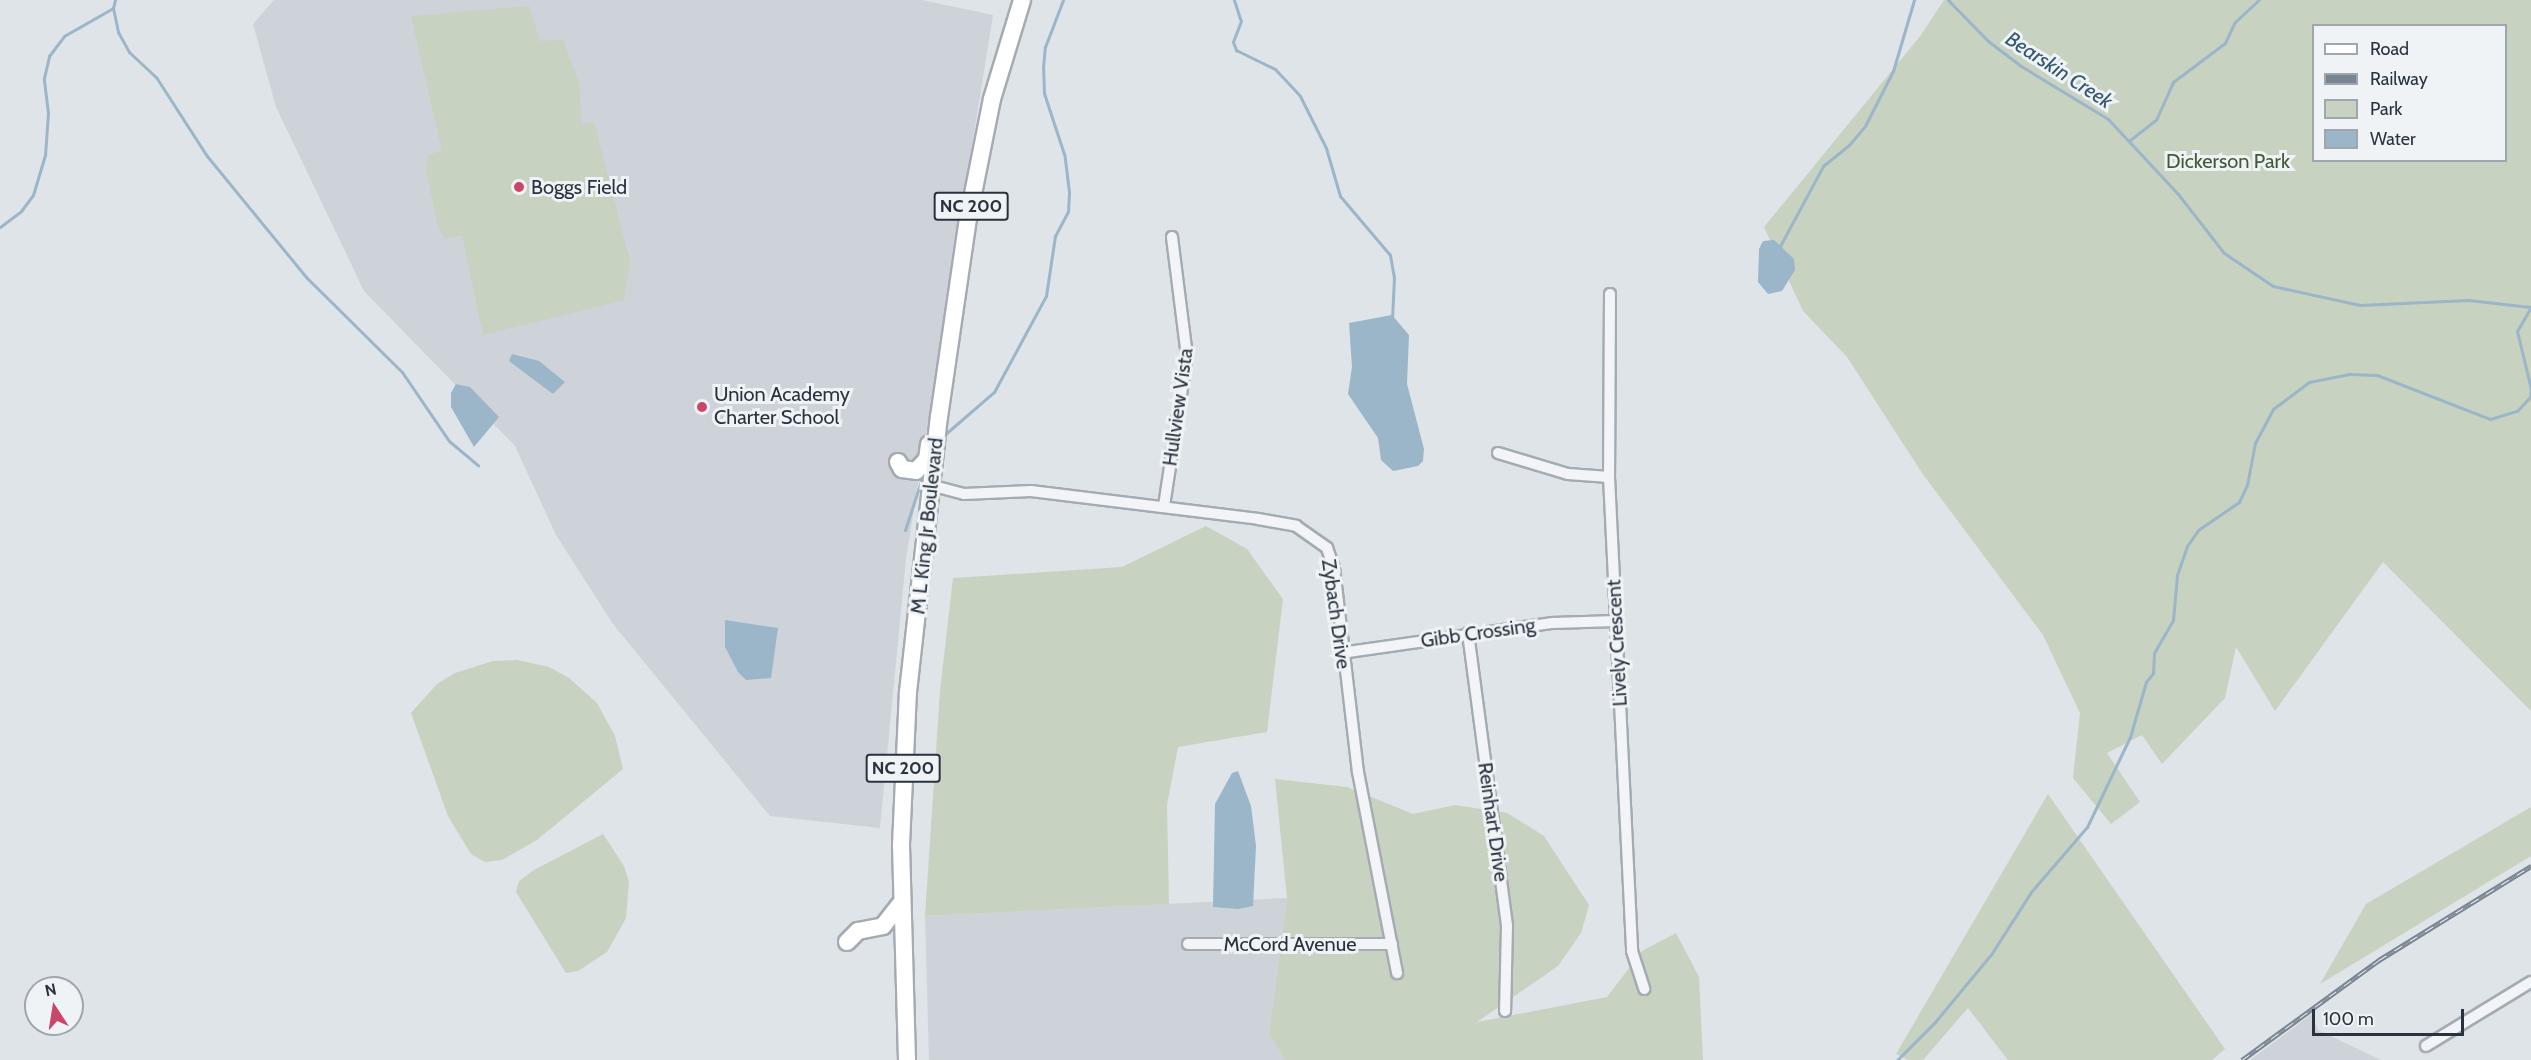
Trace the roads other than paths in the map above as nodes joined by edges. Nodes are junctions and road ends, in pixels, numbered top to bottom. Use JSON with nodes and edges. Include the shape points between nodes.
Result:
{"nodes":[{"id":1,"x":1022,"y":0,"type":"edge"},
{"id":2,"x":968,"y":219,"type":"junction"},
{"id":3,"x":1172,"y":237,"type":"dead end"},
{"id":4,"x":1610,"y":294,"type":"dead end"},
{"id":5,"x":1498,"y":453,"type":"dead end"},
{"id":6,"x":897,"y":462,"type":"dead end"},
{"id":7,"x":1609,"y":477,"type":"junction"},
{"id":8,"x":934,"y":486,"type":"junction"},
{"id":9,"x":1164,"y":506,"type":"junction"},
{"id":10,"x":1616,"y":621,"type":"junction"},
{"id":11,"x":1468,"y":633,"type":"junction"},
{"id":12,"x":1341,"y":653,"type":"junction"},
{"id":13,"x":902,"y":902,"type":"junction"},
{"id":14,"x":847,"y":942,"type":"dead end"},
{"id":15,"x":1188,"y":944,"type":"dead end"},
{"id":16,"x":1392,"y":944,"type":"junction"},
{"id":17,"x":1397,"y":973,"type":"dead end"},
{"id":18,"x":2531,"y":982,"type":"edge"},
{"id":19,"x":1644,"y":989,"type":"dead end"},
{"id":20,"x":1505,"y":1011,"type":"dead end"},
{"id":21,"x":2426,"y":1046,"type":"dead end"},
{"id":22,"x":907,"y":1060,"type":"edge"}],
"edges":[{"from":1,"to":2,"type":"main road","name":"M L King Jr Boulevard","number":"NC 200","via":[[992,99]]},
{"from":2,"to":6,"type":"main road","via":[[957,258],[927,459],[916,471],[902,469]]},
{"from":2,"to":8,"type":"main road","name":"M L King Jr Boulevard","number":"NC 200","via":[[939,417]]},
{"from":3,"to":9,"type":"street","name":"Hullview Vista","via":[[1187,356]]},
{"from":4,"to":7,"type":"street","name":"Lively Crescent"},
{"from":5,"to":7,"type":"street","via":[[1568,474]]},
{"from":7,"to":10,"type":"street","name":"Lively Crescent"},
{"from":8,"to":9,"type":"street","name":"Zybach Drive","via":[[963,494],[1031,491]]},
{"from":8,"to":13,"type":"main road","name":"M L King Jr Boulevard","number":"NC 200","via":[[908,692],[902,786]]},
{"from":9,"to":12,"type":"street","name":"Zybach Drive","via":[[1296,526],[1327,548],[1334,568]]},
{"from":10,"to":11,"type":"street","name":"Gibb Crossing","via":[[1553,623]]},
{"from":10,"to":19,"type":"street","name":"Lively Crescent","via":[[1632,951]]},
{"from":11,"to":12,"type":"street","name":"Gibb Crossing"},
{"from":11,"to":20,"type":"street","name":"Reinhart Drive","via":[[1507,926]]},
{"from":12,"to":16,"type":"street","name":"Zybach Drive","via":[[1358,772]]},
{"from":13,"to":14,"type":"main road","via":[[883,926],[858,931]]},
{"from":13,"to":22,"type":"main road","name":"M L King Jr Boulevard","number":"NC 200"},
{"from":15,"to":16,"type":"street","name":"McCord Avenue"},
{"from":16,"to":17,"type":"street","name":"Zybach Drive"},
{"from":18,"to":21,"type":"street"}]}
